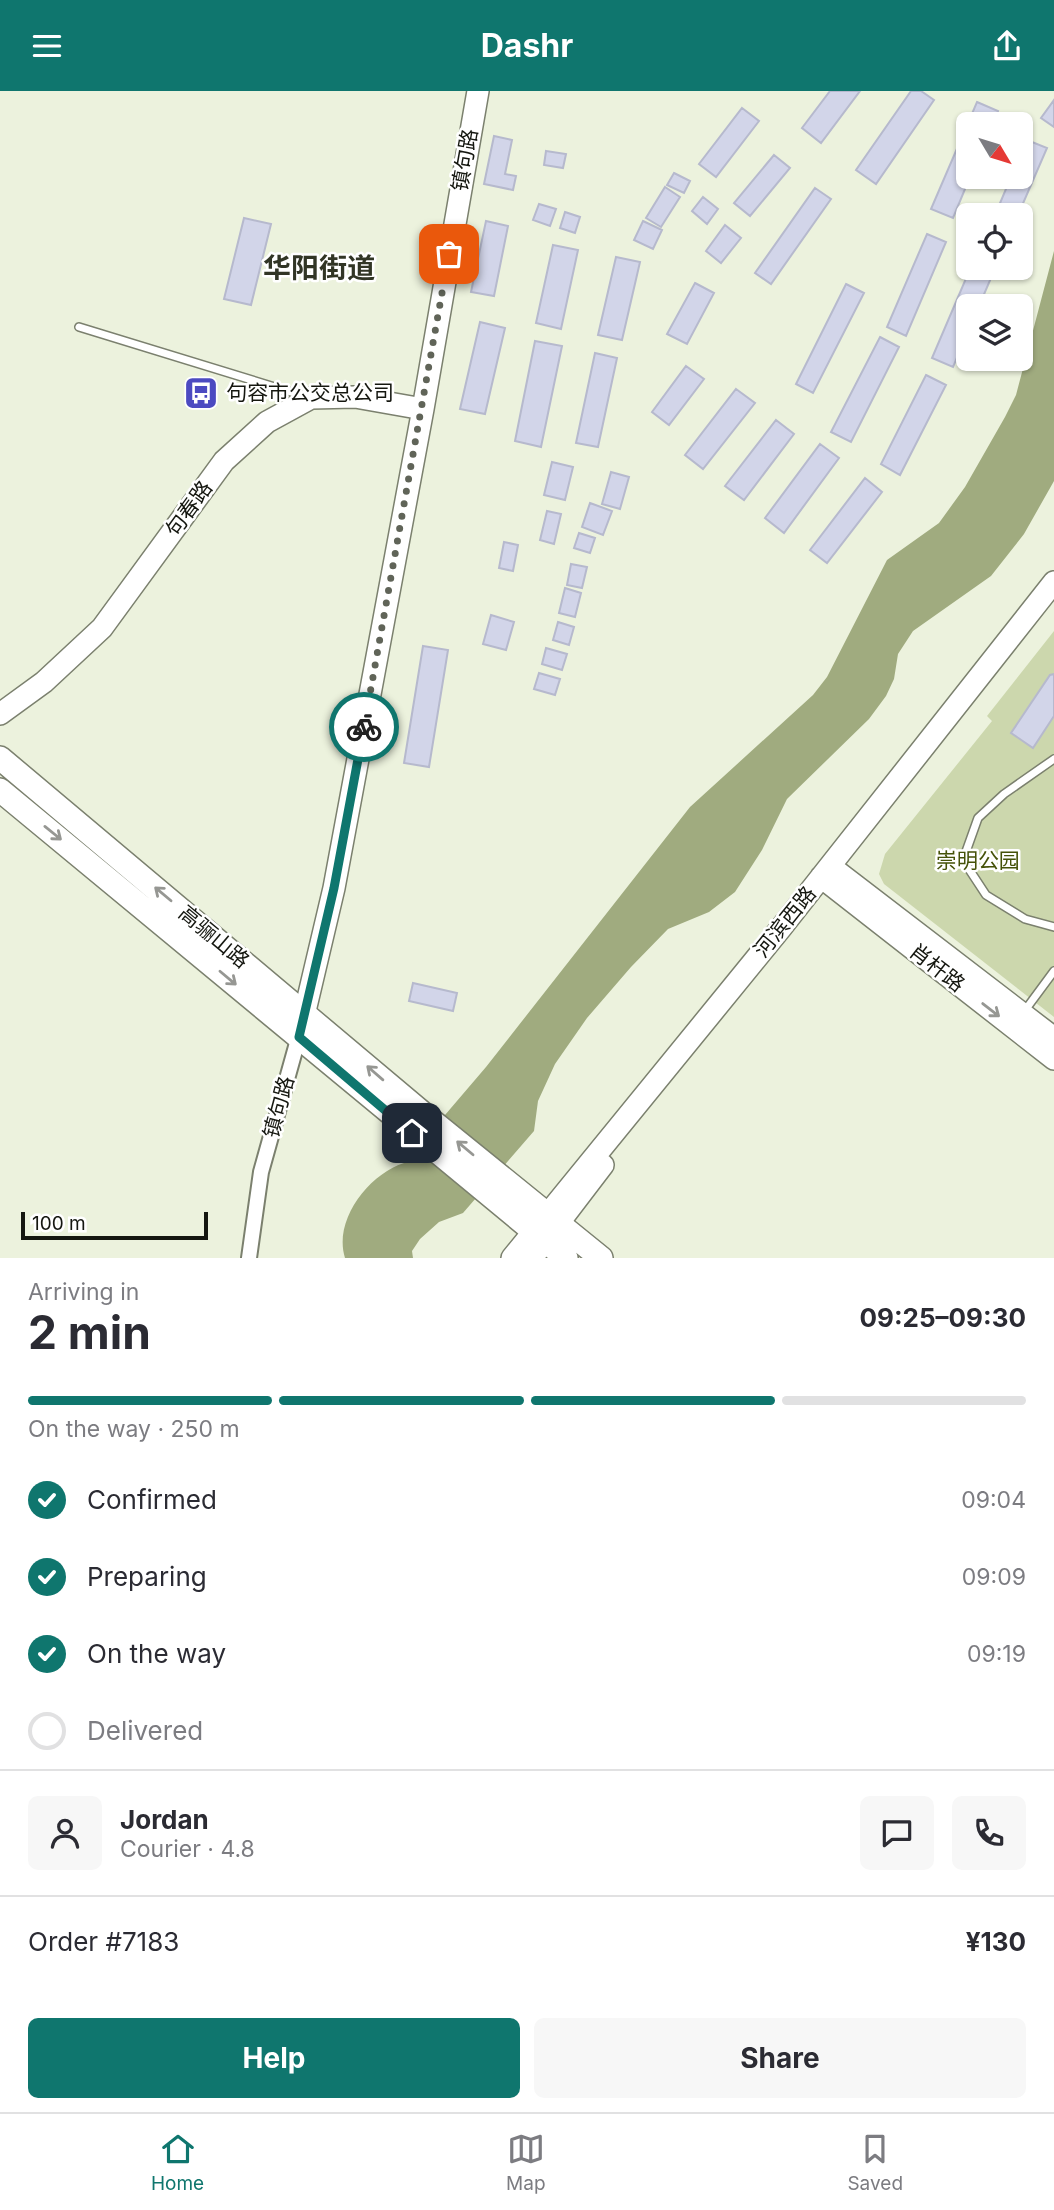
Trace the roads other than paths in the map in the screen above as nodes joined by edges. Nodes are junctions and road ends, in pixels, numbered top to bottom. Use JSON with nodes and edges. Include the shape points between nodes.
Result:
{"nodes":[{"id":1,"x":478,"y":91,"type":"edge"},
{"id":2,"x":79,"y":327,"type":"dead end"},
{"id":3,"x":312,"y":398,"type":"junction"},
{"id":4,"x":423,"y":409,"type":"junction"},
{"id":5,"x":1054,"y":582,"type":"edge"},
{"id":6,"x":1054,"y":602,"type":"edge"},
{"id":7,"x":0,"y":714,"type":"edge"},
{"id":8,"x":0,"y":758,"type":"edge"},
{"id":9,"x":1054,"y":759,"type":"edge"},
{"id":10,"x":0,"y":790,"type":"edge"},
{"id":11,"x":831,"y":876,"type":"junction"},
{"id":12,"x":1054,"y":926,"type":"edge"},
{"id":13,"x":1054,"y":971,"type":"edge"},
{"id":14,"x":305,"y":1013,"type":"junction"},
{"id":15,"x":1023,"y":1014,"type":"junction"},
{"id":16,"x":299,"y":1037,"type":"junction"},
{"id":17,"x":1054,"y":1038,"type":"edge"},
{"id":18,"x":1054,"y":1059,"type":"edge"},
{"id":19,"x":419,"y":1125,"type":"junction"},
{"id":20,"x":543,"y":1233,"type":"edge"},
{"id":21,"x":248,"y":1258,"type":"edge"},
{"id":22,"x":512,"y":1258,"type":"edge"},
{"id":23,"x":566,"y":1258,"type":"edge"},
{"id":24,"x":601,"y":1258,"type":"edge"}],
"edges":[{"from":1,"to":4,"type":"street","name":"镇句路"},
{"from":2,"to":3,"type":"lane"},
{"from":3,"to":4,"type":"street","name":"句春路","via":[[355,397]]},
{"from":3,"to":7,"type":"street","name":"句春路","via":[[267,422],[224,461],[102,628],[44,682]]},
{"from":4,"to":14,"type":"street","name":"镇句路","via":[[334,888]]},
{"from":5,"to":11,"type":"street","name":"河滨西路"},
{"from":6,"to":11,"type":"street","name":"河滨西路"},
{"from":14,"to":8,"type":"main road","name":"高骊山路","one_way":true},
{"from":9,"to":12,"type":"lane","via":[[978,818],[963,860],[986,895],[1025,919]]},
{"from":10,"to":16,"type":"main road","name":"高骊山路","one_way":true},
{"from":11,"to":15,"type":"street","name":"肖杆路"},
{"from":11,"to":18,"type":"street","name":"肖杆路","one_way":true},
{"from":11,"to":20,"type":"street","name":"河滨西路"},
{"from":13,"to":15,"type":"lane"},
{"from":14,"to":16,"type":"street","name":"镇句路"},
{"from":19,"to":14,"type":"main road","name":"高骊山路","one_way":true},
{"from":15,"to":17,"type":"street","name":"肖杆路"},
{"from":16,"to":19,"type":"main road","name":"高骊山路"},
{"from":16,"to":21,"type":"street","name":"镇句路","via":[[261,1172]]},
{"from":19,"to":20,"type":"main road"},
{"from":20,"to":22,"type":"street","name":"河滨西路"},
{"from":20,"to":23,"type":"main road"},
{"from":20,"to":24,"type":"main road"}]}
